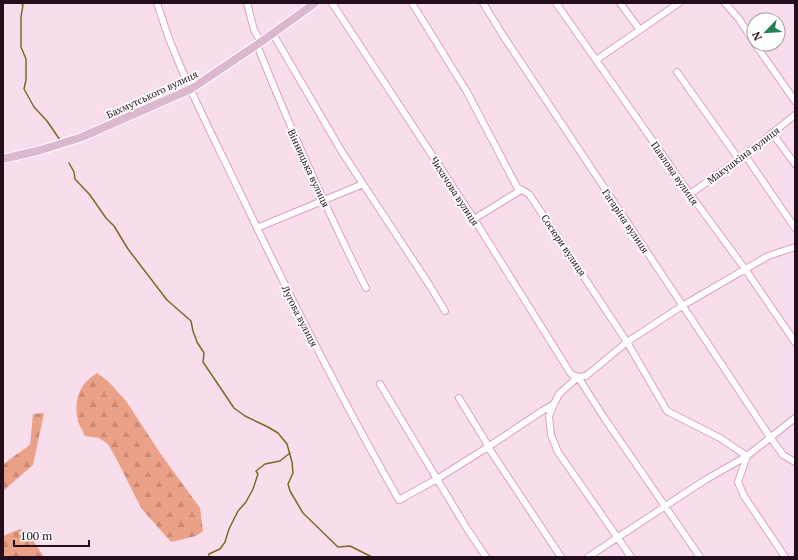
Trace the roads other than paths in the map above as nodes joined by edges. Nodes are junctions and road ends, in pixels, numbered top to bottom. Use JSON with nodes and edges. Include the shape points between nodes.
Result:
{"nodes":[{"id":1,"x":158,"y":3,"type":"edge"},
{"id":2,"x":247,"y":3,"type":"edge"},
{"id":3,"x":315,"y":3,"type":"edge"},
{"id":4,"x":332,"y":3,"type":"edge"},
{"id":5,"x":412,"y":3,"type":"edge"},
{"id":6,"x":483,"y":3,"type":"edge"},
{"id":7,"x":556,"y":3,"type":"edge"},
{"id":8,"x":620,"y":3,"type":"edge"},
{"id":9,"x":679,"y":3,"type":"edge"},
{"id":10,"x":726,"y":3,"type":"edge"},
{"id":11,"x":640,"y":30,"type":"junction"},
{"id":12,"x":746,"y":30,"type":"edge"},
{"id":13,"x":273,"y":34,"type":"junction"},
{"id":14,"x":259,"y":43,"type":"junction"},
{"id":15,"x":761,"y":52,"type":"edge"},
{"id":16,"x":596,"y":60,"type":"junction"},
{"id":17,"x":677,"y":72,"type":"dead end"},
{"id":18,"x":191,"y":89,"type":"junction"},
{"id":19,"x":795,"y":101,"type":"edge"},
{"id":20,"x":795,"y":115,"type":"edge"},
{"id":21,"x":772,"y":133,"type":"junction"},
{"id":22,"x":744,"y":155,"type":"junction"},
{"id":23,"x":738,"y":158,"type":"junction"},
{"id":24,"x":3,"y":159,"type":"edge"},
{"id":25,"x":795,"y":164,"type":"edge"},
{"id":26,"x":363,"y":184,"type":"junction"},
{"id":27,"x":521,"y":190,"type":"junction"},
{"id":28,"x":690,"y":194,"type":"junction"},
{"id":29,"x":324,"y":200,"type":"junction"},
{"id":30,"x":474,"y":219,"type":"junction"},
{"id":31,"x":257,"y":228,"type":"junction"},
{"id":32,"x":795,"y":228,"type":"edge"},
{"id":33,"x":795,"y":246,"type":"edge"},
{"id":34,"x":745,"y":269,"type":"junction"},
{"id":35,"x":366,"y":288,"type":"dead end"},
{"id":36,"x":682,"y":306,"type":"junction"},
{"id":37,"x":445,"y":311,"type":"dead end"},
{"id":38,"x":628,"y":342,"type":"junction"},
{"id":39,"x":795,"y":342,"type":"edge"},
{"id":40,"x":578,"y":377,"type":"junction"},
{"id":41,"x":380,"y":384,"type":"dead end"},
{"id":42,"x":459,"y":398,"type":"dead end"},
{"id":43,"x":554,"y":404,"type":"junction"},
{"id":44,"x":795,"y":418,"type":"edge"},
{"id":45,"x":770,"y":437,"type":"junction"},
{"id":46,"x":488,"y":448,"type":"junction"},
{"id":47,"x":747,"y":456,"type":"junction"},
{"id":48,"x":795,"y":462,"type":"edge"},
{"id":49,"x":437,"y":479,"type":"junction"},
{"id":50,"x":664,"y":507,"type":"junction"},
{"id":51,"x":618,"y":538,"type":"junction"},
{"id":52,"x":486,"y":557,"type":"edge"},
{"id":53,"x":561,"y":557,"type":"edge"},
{"id":54,"x":588,"y":557,"type":"edge"},
{"id":55,"x":631,"y":557,"type":"edge"},
{"id":56,"x":700,"y":557,"type":"edge"},
{"id":57,"x":785,"y":557,"type":"edge"}],
"edges":[{"from":1,"to":18,"type":"street","name":"Лугова вулиця","via":[[172,46]]},
{"from":2,"to":14,"type":"street","name":"Вінницька вулиця"},
{"from":3,"to":13,"type":"main road","name":"Бахмутського вулиця"},
{"from":4,"to":30,"type":"street","name":"Чихачова вулиця"},
{"from":5,"to":27,"type":"street","name":"Сосюри вулиця","via":[[467,92],[517,188]]},
{"from":6,"to":36,"type":"street","name":"Гагаріна вулиця"},
{"from":7,"to":16,"type":"street","name":"Павлова вулиця"},
{"from":8,"to":11,"type":"street"},
{"from":9,"to":11,"type":"street"},
{"from":10,"to":12,"type":"street"},
{"from":11,"to":16,"type":"street"},
{"from":13,"to":14,"type":"main road","name":"Бахмутського вулиця"},
{"from":13,"to":26,"type":"street"},
{"from":14,"to":18,"type":"main road","name":"Бахмутського вулиця"},
{"from":14,"to":29,"type":"street","name":"Вінницька вулиця","via":[[296,140]]},
{"from":15,"to":19,"type":"street"},
{"from":16,"to":28,"type":"street","name":"Павлова вулиця"},
{"from":17,"to":23,"type":"street"},
{"from":18,"to":24,"type":"main road","name":"Бахмутського вулиця","via":[[82,137]]},
{"from":18,"to":31,"type":"street","name":"Лугова вулиця"},
{"from":20,"to":21,"type":"street","name":"Макушкіна вулиця"},
{"from":21,"to":22,"type":"street","name":"Макушкіна вулиця"},
{"from":21,"to":25,"type":"street"},
{"from":22,"to":23,"type":"street","name":"Макушкіна вулиця"},
{"from":22,"to":32,"type":"street"},
{"from":23,"to":28,"type":"street","name":"Макушкіна вулиця"},
{"from":26,"to":29,"type":"street"},
{"from":26,"to":37,"type":"street"},
{"from":27,"to":30,"type":"street"},
{"from":27,"to":38,"type":"street","name":"Сосюри вулиця","via":[[529,194]]},
{"from":28,"to":34,"type":"street","name":"Павлова вулиця"},
{"from":29,"to":31,"type":"street"},
{"from":29,"to":35,"type":"street","name":"Вінницька вулиця"},
{"from":30,"to":40,"type":"street","name":"Чихачова вулиця","via":[[571,374]]},
{"from":31,"to":49,"type":"street","name":"Лугова вулиця","via":[[310,337],[400,500]]},
{"from":33,"to":34,"type":"street","via":[[768,256]]},
{"from":34,"to":36,"type":"street"},
{"from":34,"to":39,"type":"street","name":"Павлова вулиця"},
{"from":36,"to":38,"type":"street"},
{"from":36,"to":45,"type":"street","name":"Гагаріна вулиця"},
{"from":38,"to":40,"type":"street","via":[[586,376]]},
{"from":38,"to":47,"type":"street","name":"Сосюри вулиця","via":[[667,412],[720,438]]},
{"from":40,"to":43,"type":"street","via":[[559,394]]},
{"from":40,"to":50,"type":"street","name":"Чихачова вулиця"},
{"from":41,"to":49,"type":"street"},
{"from":42,"to":46,"type":"street"},
{"from":43,"to":46,"type":"street"},
{"from":43,"to":51,"type":"street","via":[[549,416],[551,434],[558,452]]},
{"from":44,"to":45,"type":"street"},
{"from":45,"to":47,"type":"street"},
{"from":45,"to":48,"type":"street","name":"Гагаріна вулиця","via":[[783,455]]},
{"from":46,"to":49,"type":"street"},
{"from":46,"to":53,"type":"street"},
{"from":47,"to":50,"type":"street"},
{"from":47,"to":57,"type":"street","via":[[738,482],[744,496]]},
{"from":49,"to":52,"type":"street"},
{"from":50,"to":51,"type":"street"},
{"from":50,"to":56,"type":"street","name":"Чихачова вулиця"},
{"from":51,"to":54,"type":"street"},
{"from":51,"to":55,"type":"street"}]}
